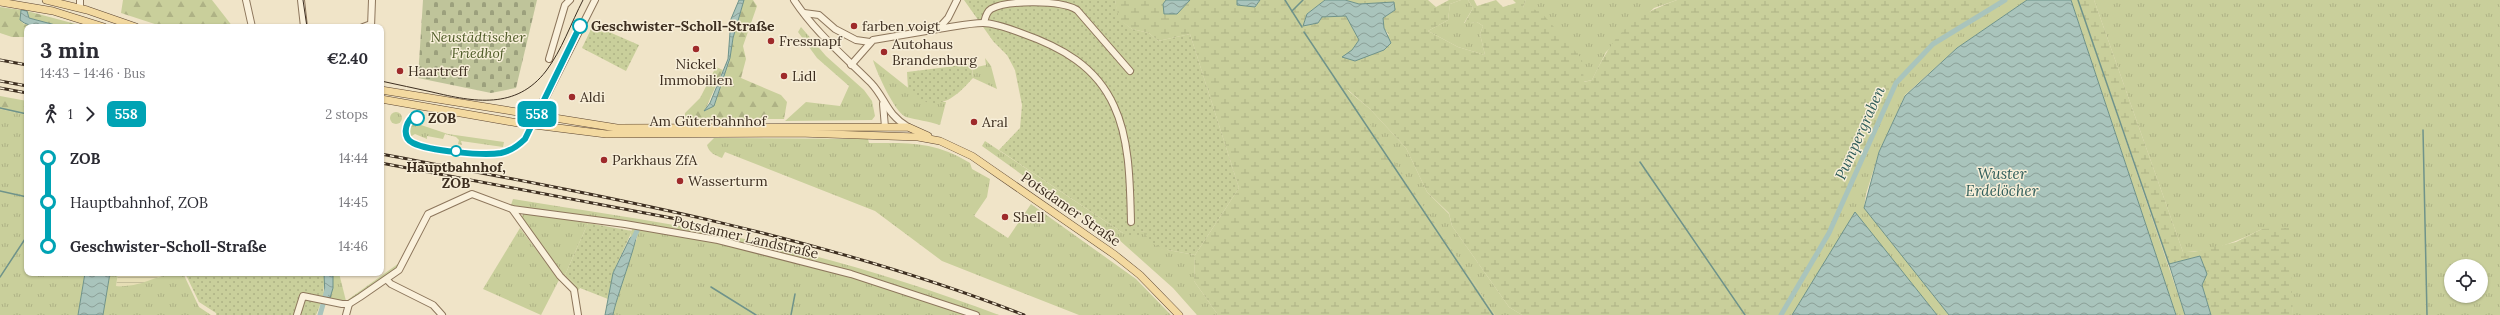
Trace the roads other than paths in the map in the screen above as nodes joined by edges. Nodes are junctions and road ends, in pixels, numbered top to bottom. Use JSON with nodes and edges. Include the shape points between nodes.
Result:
{"nodes":[{"id":1,"x":46,"y":0,"type":"edge"},
{"id":2,"x":80,"y":0,"type":"edge"},
{"id":3,"x":246,"y":0,"type":"edge"},
{"id":4,"x":301,"y":0,"type":"edge"},
{"id":5,"x":372,"y":0,"type":"edge"},
{"id":6,"x":570,"y":0,"type":"edge"},
{"id":7,"x":595,"y":0,"type":"edge"},
{"id":8,"x":794,"y":0,"type":"edge"},
{"id":9,"x":957,"y":0,"type":"edge"},
{"id":10,"x":0,"y":2,"type":"edge"},
{"id":11,"x":72,"y":3,"type":"edge"},
{"id":12,"x":80,"y":8,"type":"junction"},
{"id":13,"x":804,"y":13,"type":"junction"},
{"id":14,"x":73,"y":17,"type":"junction"},
{"id":15,"x":984,"y":23,"type":"junction"},
{"id":16,"x":95,"y":24,"type":"edge"},
{"id":17,"x":127,"y":24,"type":"edge"},
{"id":18,"x":251,"y":24,"type":"edge"},
{"id":19,"x":304,"y":24,"type":"edge"},
{"id":20,"x":371,"y":24,"type":"edge"},
{"id":21,"x":938,"y":29,"type":"junction"},
{"id":22,"x":870,"y":42,"type":"junction"},
{"id":23,"x":549,"y":59,"type":"dead end"},
{"id":24,"x":851,"y":65,"type":"junction"},
{"id":25,"x":1130,"y":71,"type":"dead end"},
{"id":26,"x":384,"y":91,"type":"edge"},
{"id":27,"x":384,"y":100,"type":"edge"},
{"id":28,"x":543,"y":101,"type":"junction"},
{"id":29,"x":883,"y":101,"type":"junction"},
{"id":30,"x":536,"y":116,"type":"junction"},
{"id":31,"x":563,"y":121,"type":"junction"},
{"id":32,"x":531,"y":125,"type":"junction"},
{"id":33,"x":885,"y":126,"type":"junction"},
{"id":34,"x":908,"y":127,"type":"junction"},
{"id":35,"x":698,"y":131,"type":"junction"},
{"id":36,"x":885,"y":136,"type":"junction"},
{"id":37,"x":938,"y":140,"type":"junction"},
{"id":38,"x":509,"y":209,"type":"junction"},
{"id":39,"x":1131,"y":222,"type":"dead end"},
{"id":40,"x":387,"y":280,"type":"junction"},
{"id":41,"x":349,"y":304,"type":"junction"},
{"id":42,"x":297,"y":315,"type":"edge"},
{"id":43,"x":346,"y":315,"type":"edge"},
{"id":44,"x":442,"y":315,"type":"edge"},
{"id":45,"x":578,"y":315,"type":"edge"},
{"id":46,"x":976,"y":315,"type":"edge"},
{"id":47,"x":1179,"y":315,"type":"edge"}],
"edges":[{"from":1,"to":11,"type":"main road"},
{"from":2,"to":12,"type":"street"},
{"from":3,"to":18,"type":"street"},
{"from":4,"to":19,"type":"street"},
{"from":5,"to":20,"type":"street"},
{"from":6,"to":23,"type":"street","via":[[565,5]]},
{"from":7,"to":28,"type":"street"},
{"from":8,"to":13,"type":"street"},
{"from":9,"to":21,"type":"street","via":[[946,22]]},
{"from":10,"to":14,"type":"main road","via":[[31,6]]},
{"from":11,"to":12,"type":"main road"},
{"from":11,"to":14,"type":"main road"},
{"from":12,"to":14,"type":"main road"},
{"from":12,"to":17,"type":"main road"},
{"from":13,"to":22,"type":"street","via":[[819,15],[835,29],[856,40]]},
{"from":13,"to":24,"type":"street"},
{"from":14,"to":16,"type":"main road"},
{"from":15,"to":21,"type":"street"},
{"from":15,"to":25,"type":"street","via":[[987,13],[993,8],[1022,2],[1069,5],[1077,10]]},
{"from":15,"to":39,"type":"street","via":[[1042,40],[1070,55],[1094,74],[1117,115],[1127,167]]},
{"from":21,"to":22,"type":"street","via":[[883,37]]},
{"from":22,"to":24,"type":"street"},
{"from":24,"to":29,"type":"street","via":[[872,84]]},
{"from":26,"to":30,"type":"main road","name":"Am Güterbahnhof"},
{"from":27,"to":32,"type":"main road","name":"Am Güterbahnhof"},
{"from":28,"to":30,"type":"street"},
{"from":28,"to":31,"type":"main road","via":[[551,115]]},
{"from":29,"to":33,"type":"street"},
{"from":29,"to":34,"type":"street","via":[[890,114]]},
{"from":30,"to":31,"type":"main road","name":"Am Güterbahnhof"},
{"from":30,"to":32,"type":"main road"},
{"from":31,"to":35,"type":"main road","name":"Am Güterbahnhof","via":[[617,128]]},
{"from":32,"to":35,"type":"main road","name":"Am Güterbahnhof","via":[[606,134]]},
{"from":33,"to":34,"type":"main road","name":"Potsdamer Straße"},
{"from":33,"to":35,"type":"main road","name":"Am Güterbahnhof"},
{"from":33,"to":36,"type":"main road"},
{"from":34,"to":37,"type":"main road","name":"Potsdamer Straße"},
{"from":35,"to":36,"type":"main road","name":"Am Güterbahnhof"},
{"from":36,"to":37,"type":"main road","name":"Potsdamer Straße","via":[[918,136]]},
{"from":37,"to":47,"type":"main road","name":"Potsdamer Straße","via":[[972,156],[1115,255],[1140,275]]},
{"from":38,"to":40,"type":"street","via":[[468,194],[431,212],[404,264]]},
{"from":38,"to":45,"type":"street","via":[[560,276],[574,290]]},
{"from":38,"to":46,"type":"street","name":"Potsdamer Landstraße","via":[[718,240],[858,276]]},
{"from":40,"to":41,"type":"street"},
{"from":40,"to":44,"type":"street","via":[[390,284],[433,305]]},
{"from":41,"to":42,"type":"street","via":[[329,303],[303,296]]},
{"from":41,"to":43,"type":"street"}]}
